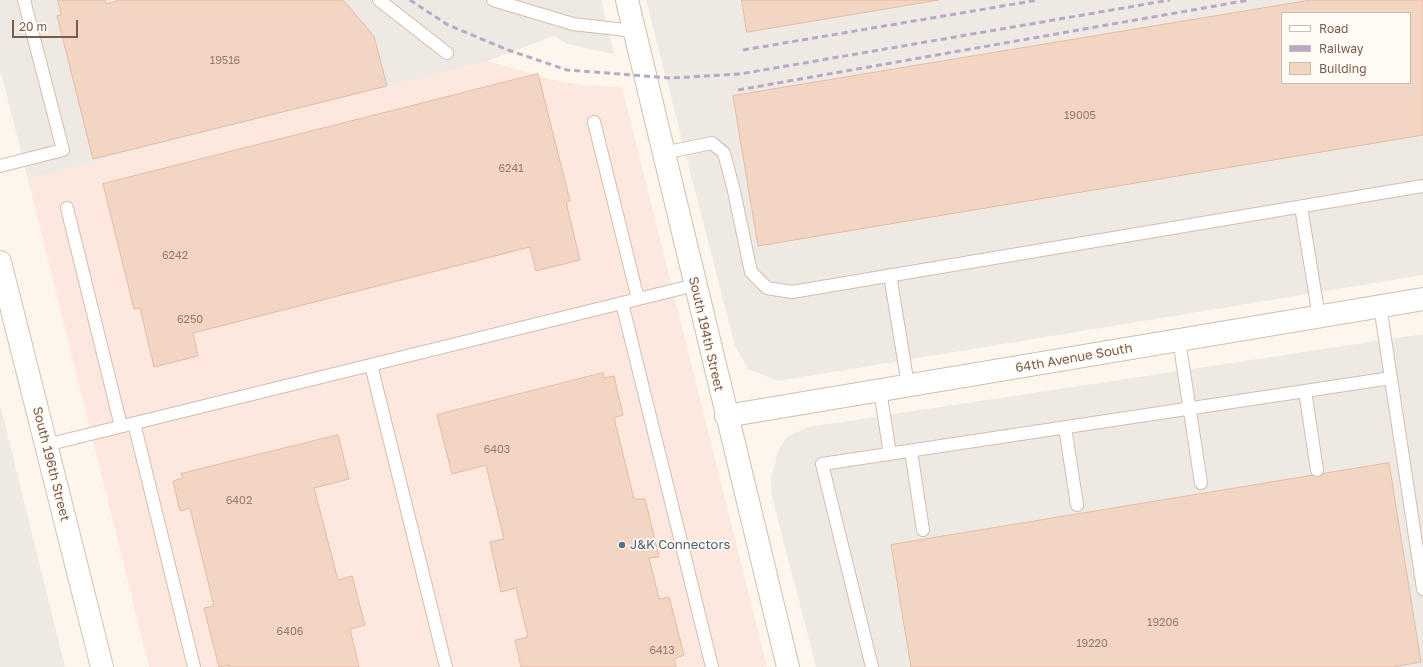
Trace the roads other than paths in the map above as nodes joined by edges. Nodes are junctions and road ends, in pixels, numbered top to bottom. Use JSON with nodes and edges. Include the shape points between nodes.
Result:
{"nodes":[{"id":1,"x":24,"y":0,"type":"edge"},
{"id":2,"x":379,"y":0,"type":"edge"},
{"id":3,"x":493,"y":0,"type":"edge"},
{"id":4,"x":627,"y":0,"type":"edge"},
{"id":5,"x":634,"y":31,"type":"junction"},
{"id":6,"x":448,"y":53,"type":"dead end"},
{"id":7,"x":594,"y":122,"type":"dead end"},
{"id":8,"x":663,"y":153,"type":"junction"},
{"id":9,"x":0,"y":166,"type":"edge"},
{"id":10,"x":1423,"y":186,"type":"edge"},
{"id":11,"x":1301,"y":206,"type":"junction"},
{"id":12,"x":67,"y":208,"type":"dead end"},
{"id":13,"x":0,"y":262,"type":"edge"},
{"id":14,"x":890,"y":275,"type":"junction"},
{"id":15,"x":695,"y":285,"type":"junction"},
{"id":16,"x":638,"y":299,"type":"junction"},
{"id":17,"x":1423,"y":299,"type":"edge"},
{"id":18,"x":622,"y":303,"type":"junction"},
{"id":19,"x":1380,"y":306,"type":"junction"},
{"id":20,"x":1319,"y":317,"type":"junction"},
{"id":21,"x":1179,"y":340,"type":"junction"},
{"id":22,"x":371,"y":365,"type":"junction"},
{"id":23,"x":1391,"y":378,"type":"junction"},
{"id":24,"x":908,"y":385,"type":"junction"},
{"id":25,"x":880,"y":390,"type":"junction"},
{"id":26,"x":1305,"y":391,"type":"junction"},
{"id":27,"x":1190,"y":408,"type":"junction"},
{"id":28,"x":726,"y":416,"type":"junction"},
{"id":29,"x":134,"y":423,"type":"junction"},
{"id":30,"x":121,"y":426,"type":"junction"},
{"id":31,"x":1065,"y":427,"type":"junction"},
{"id":32,"x":46,"y":445,"type":"junction"},
{"id":33,"x":911,"y":450,"type":"junction"},
{"id":34,"x":890,"y":454,"type":"junction"},
{"id":35,"x":1317,"y":470,"type":"dead end"},
{"id":36,"x":1201,"y":483,"type":"dead end"},
{"id":37,"x":1077,"y":505,"type":"dead end"},
{"id":38,"x":924,"y":530,"type":"dead end"},
{"id":39,"x":1423,"y":589,"type":"edge"},
{"id":40,"x":102,"y":667,"type":"edge"},
{"id":41,"x":194,"y":667,"type":"edge"},
{"id":42,"x":446,"y":667,"type":"edge"},
{"id":43,"x":712,"y":667,"type":"edge"},
{"id":44,"x":788,"y":667,"type":"edge"},
{"id":45,"x":872,"y":667,"type":"edge"}],
"edges":[{"from":1,"to":9,"type":"lane","via":[[63,150]]},
{"from":2,"to":6,"type":"lane"},
{"from":3,"to":5,"type":"lane","via":[[573,24]]},
{"from":4,"to":5,"type":"street","name":"South 194th Street"},
{"from":5,"to":8,"type":"street","name":"South 194th Street"},
{"from":7,"to":16,"type":"lane"},
{"from":8,"to":14,"type":"lane","via":[[712,143],[724,153],[751,272],[767,288],[792,292]]},
{"from":8,"to":15,"type":"street","name":"South 194th Street"},
{"from":10,"to":11,"type":"lane"},
{"from":11,"to":14,"type":"lane"},
{"from":11,"to":20,"type":"lane"},
{"from":12,"to":30,"type":"lane"},
{"from":13,"to":32,"type":"street","name":"South 196th Street"},
{"from":14,"to":24,"type":"lane"},
{"from":15,"to":16,"type":"lane"},
{"from":15,"to":28,"type":"street","name":"South 194th Street"},
{"from":16,"to":18,"type":"lane"},
{"from":17,"to":19,"type":"street","name":"64th Avenue South"},
{"from":18,"to":22,"type":"lane"},
{"from":18,"to":43,"type":"lane"},
{"from":19,"to":20,"type":"street","name":"64th Avenue South"},
{"from":19,"to":23,"type":"lane"},
{"from":20,"to":21,"type":"street","name":"64th Avenue South"},
{"from":21,"to":24,"type":"street","name":"64th Avenue South"},
{"from":21,"to":27,"type":"lane"},
{"from":22,"to":29,"type":"lane"},
{"from":22,"to":42,"type":"lane"},
{"from":23,"to":26,"type":"lane"},
{"from":23,"to":39,"type":"lane"},
{"from":24,"to":25,"type":"street","name":"64th Avenue South"},
{"from":25,"to":28,"type":"street","name":"64th Avenue South"},
{"from":25,"to":34,"type":"lane"},
{"from":26,"to":27,"type":"lane"},
{"from":26,"to":35,"type":"lane"},
{"from":27,"to":31,"type":"lane"},
{"from":27,"to":36,"type":"lane"},
{"from":28,"to":44,"type":"street","name":"South 194th Street"},
{"from":29,"to":30,"type":"lane"},
{"from":29,"to":41,"type":"lane"},
{"from":30,"to":32,"type":"lane"},
{"from":31,"to":33,"type":"lane"},
{"from":31,"to":37,"type":"lane"},
{"from":32,"to":40,"type":"street","name":"South 196th Street"},
{"from":33,"to":34,"type":"lane"},
{"from":33,"to":38,"type":"lane"},
{"from":34,"to":45,"type":"lane","via":[[822,464]]}]}
